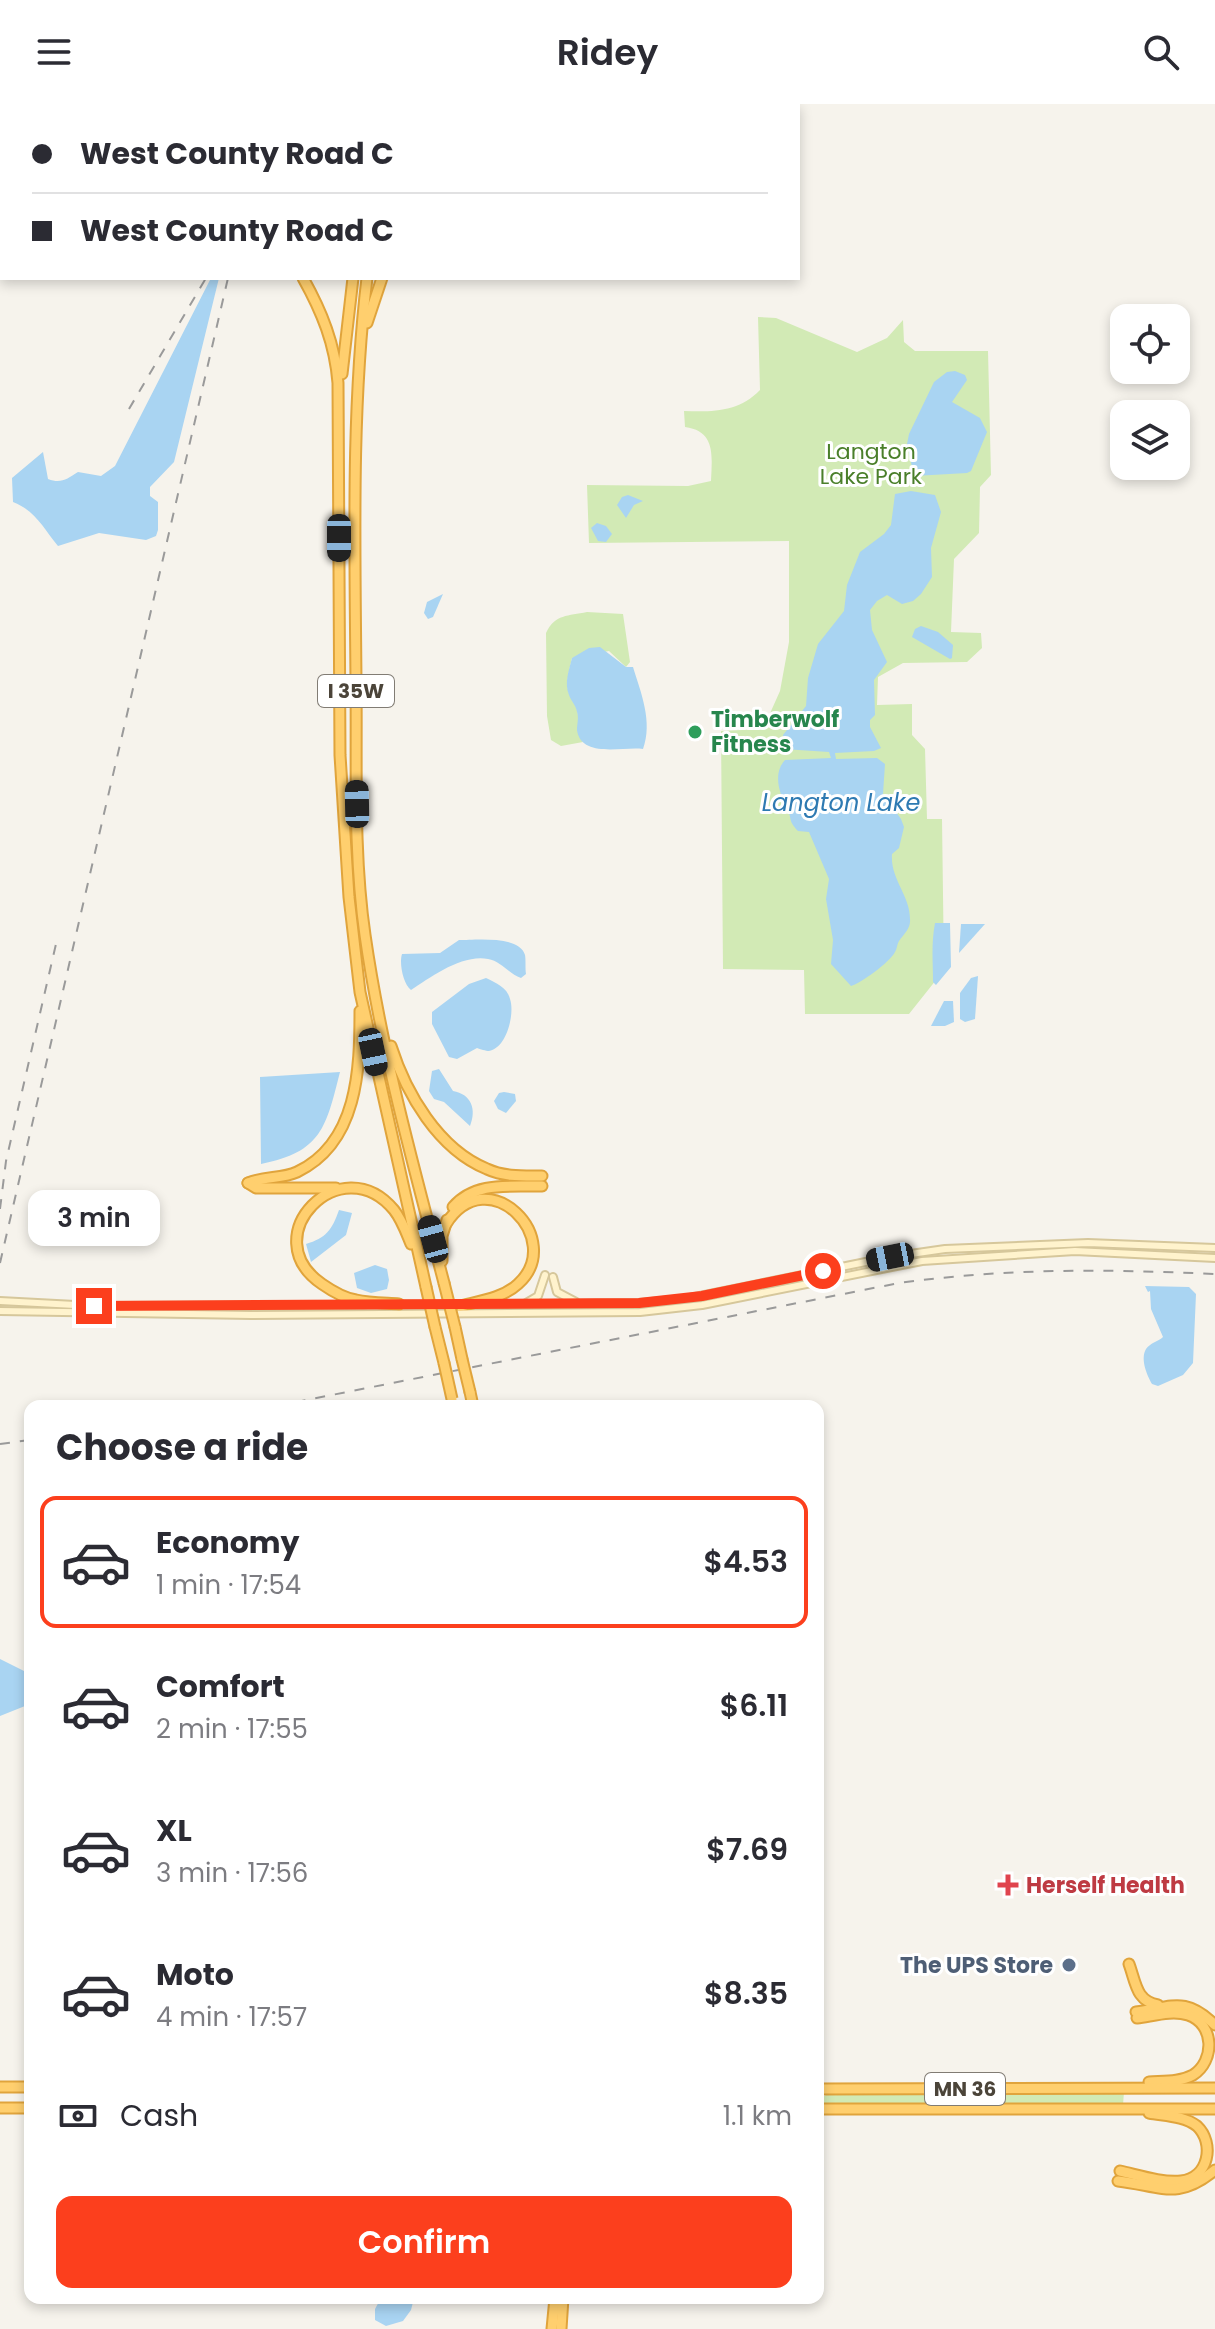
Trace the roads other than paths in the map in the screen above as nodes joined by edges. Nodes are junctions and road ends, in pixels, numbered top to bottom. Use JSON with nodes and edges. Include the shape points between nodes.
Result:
{"nodes":[{"id":1,"x":304,"y":280,"type":"edge"},
{"id":2,"x":353,"y":280,"type":"edge"},
{"id":3,"x":367,"y":280,"type":"edge"},
{"id":4,"x":381,"y":280,"type":"edge"},
{"id":5,"x":339,"y":401,"type":"junction"},
{"id":6,"x":356,"y":402,"type":"junction"},
{"id":7,"x":372,"y":979,"type":"junction"},
{"id":8,"x":360,"y":992,"type":"junction"},
{"id":9,"x":347,"y":1188,"type":"junction"},
{"id":10,"x":446,"y":1224,"type":"junction"},
{"id":11,"x":1215,"y":1248,"type":"edge"},
{"id":12,"x":1215,"y":1258,"type":"edge"},
{"id":13,"x":420,"y":1262,"type":"junction"},
{"id":14,"x":545,"y":1275,"type":"dead end"},
{"id":15,"x":553,"y":1277,"type":"dead end"},
{"id":16,"x":443,"y":1280,"type":"junction"},
{"id":17,"x":0,"y":1301,"type":"edge"},
{"id":18,"x":399,"y":1304,"type":"junction"},
{"id":19,"x":518,"y":1304,"type":"junction"},
{"id":20,"x":579,"y":1304,"type":"junction"},
{"id":21,"x":460,"y":1306,"type":"junction"},
{"id":22,"x":80,"y":1310,"type":"junction"},
{"id":23,"x":0,"y":1311,"type":"edge"},
{"id":24,"x":453,"y":1400,"type":"edge"},
{"id":25,"x":472,"y":1400,"type":"edge"},
{"id":26,"x":1129,"y":1964,"type":"dead end"},
{"id":27,"x":1161,"y":2006,"type":"junction"},
{"id":28,"x":1215,"y":2025,"type":"edge"},
{"id":29,"x":1161,"y":2084,"type":"junction"},
{"id":30,"x":0,"y":2087,"type":"edge"},
{"id":31,"x":24,"y":2087,"type":"edge"},
{"id":32,"x":824,"y":2088,"type":"edge"},
{"id":33,"x":1215,"y":2088,"type":"edge"},
{"id":34,"x":0,"y":2108,"type":"edge"},
{"id":35,"x":24,"y":2108,"type":"edge"},
{"id":36,"x":824,"y":2109,"type":"edge"},
{"id":37,"x":1215,"y":2109,"type":"edge"},
{"id":38,"x":1160,"y":2112,"type":"junction"},
{"id":39,"x":1215,"y":2170,"type":"edge"},
{"id":40,"x":549,"y":2304,"type":"edge"},
{"id":41,"x":554,"y":2304,"type":"edge"},
{"id":42,"x":563,"y":2304,"type":"edge"},
{"id":43,"x":551,"y":2329,"type":"edge"},
{"id":44,"x":561,"y":2329,"type":"edge"}],
"edges":[{"from":1,"to":5,"type":"highway","via":[[330,336]]},
{"from":2,"to":5,"type":"highway","number":"I 35W"},
{"from":3,"to":6,"type":"highway","number":"I 35W"},
{"from":4,"to":6,"type":"highway","via":[[367,326]]},
{"from":5,"to":8,"type":"highway","number":"I 35W","via":[[341,791]]},
{"from":6,"to":7,"type":"highway","number":"I 35W","via":[[358,825]]},
{"from":7,"to":10,"type":"highway","via":[[397,1063],[428,1120],[459,1151],[487,1169],[542,1181],[473,1191],[456,1203]]},
{"from":7,"to":16,"type":"highway","number":"I 35W"},
{"from":8,"to":9,"type":"highway","via":[[359,1068],[337,1136],[299,1171],[248,1183],[256,1188]]},
{"from":8,"to":13,"type":"highway","number":"I 35W"},
{"from":9,"to":13,"type":"highway","via":[[374,1194],[393,1209]]},
{"from":9,"to":18,"type":"highway","via":[[322,1196],[302,1217],[297,1241],[303,1265],[312,1277],[344,1296]]},
{"from":10,"to":16,"type":"highway"},
{"from":10,"to":21,"type":"highway","via":[[467,1203],[497,1201],[520,1216],[533,1243],[520,1283],[501,1295]]},
{"from":11,"to":20,"type":"main road","via":[[1075,1243],[945,1249],[685,1299]]},
{"from":12,"to":22,"type":"main road","via":[[1075,1251],[922,1261],[702,1305],[640,1312]]},
{"from":13,"to":24,"type":"highway","number":"I 35W","bridge":true},
{"from":14,"to":19,"type":"main road","via":[[538,1296]]},
{"from":15,"to":20,"type":"main road","via":[[557,1292]]},
{"from":16,"to":25,"type":"highway","number":"I 35W","bridge":true},
{"from":17,"to":22,"type":"main road"},
{"from":18,"to":21,"type":"main road"},
{"from":18,"to":22,"type":"main road"},
{"from":19,"to":20,"type":"main road"},
{"from":19,"to":21,"type":"main road"},
{"from":22,"to":23,"type":"main road"},
{"from":26,"to":27,"type":"highway","via":[[1140,1997]]},
{"from":27,"to":28,"type":"highway","via":[[1193,2008]]},
{"from":27,"to":29,"type":"highway","via":[[1137,2015],[1183,2014],[1200,2022],[1211,2046],[1203,2067]]},
{"from":29,"to":32,"type":"highway","number":"MN 36"},
{"from":29,"to":33,"type":"highway","number":"MN 36"},
{"from":30,"to":31,"type":"highway"},
{"from":34,"to":35,"type":"highway"},
{"from":36,"to":38,"type":"highway","number":"MN 36"},
{"from":37,"to":38,"type":"highway"},
{"from":38,"to":39,"type":"highway","via":[[1187,2120],[1205,2135],[1209,2154],[1202,2170],[1176,2181],[1119,2176],[1179,2190]]},
{"from":40,"to":43,"type":"highway"},
{"from":41,"to":43,"type":"highway"},
{"from":42,"to":44,"type":"highway"}]}
